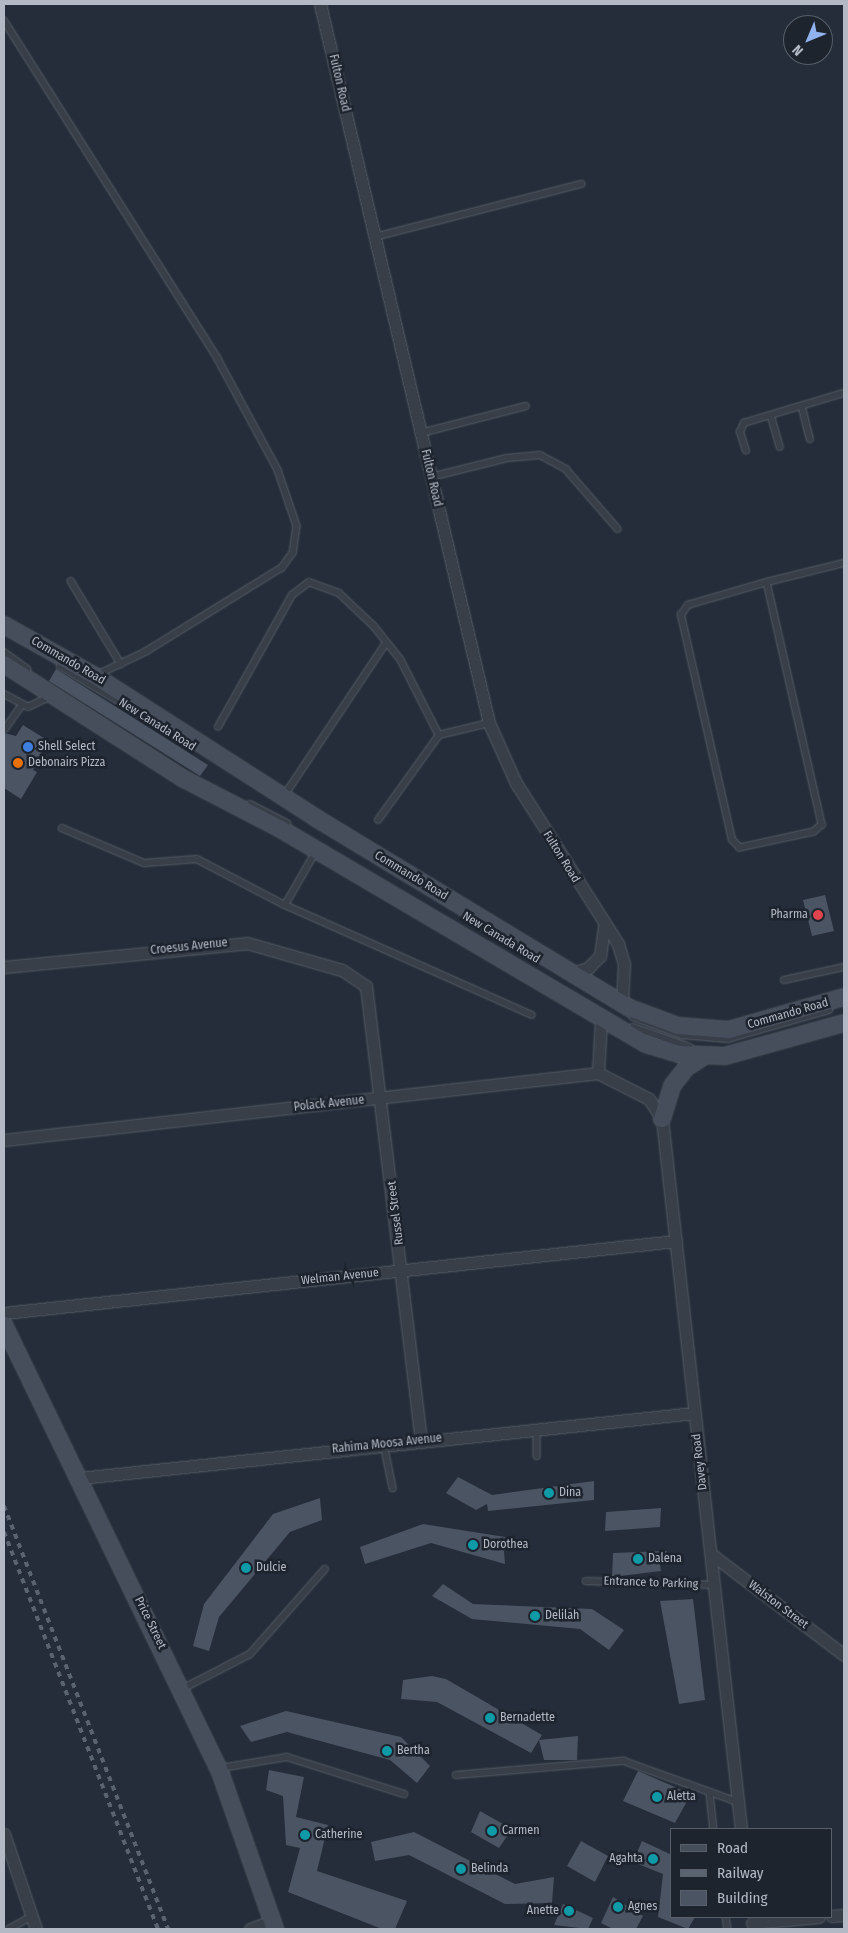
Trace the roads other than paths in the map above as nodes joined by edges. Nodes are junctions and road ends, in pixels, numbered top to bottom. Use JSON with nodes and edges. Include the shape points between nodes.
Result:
{"nodes":[{"id":1,"x":320,"y":4,"type":"edge"},
{"id":2,"x":4,"y":20,"type":"edge"},
{"id":3,"x":581,"y":184,"type":"dead end"},
{"id":4,"x":375,"y":237,"type":"junction"},
{"id":5,"x":844,"y":393,"type":"edge"},
{"id":6,"x":526,"y":406,"type":"dead end"},
{"id":7,"x":802,"y":406,"type":"junction"},
{"id":8,"x":771,"y":415,"type":"junction"},
{"id":9,"x":421,"y":433,"type":"junction"},
{"id":10,"x":810,"y":438,"type":"dead end"},
{"id":11,"x":780,"y":447,"type":"dead end"},
{"id":12,"x":746,"y":451,"type":"dead end"},
{"id":13,"x":431,"y":477,"type":"junction"},
{"id":14,"x":618,"y":530,"type":"dead end"},
{"id":15,"x":844,"y":563,"type":"edge"},
{"id":16,"x":71,"y":581,"type":"dead end"},
{"id":17,"x":767,"y":582,"type":"junction"},
{"id":18,"x":4,"y":624,"type":"edge"},
{"id":19,"x":4,"y":634,"type":"edge"},
{"id":20,"x":386,"y":643,"type":"junction"},
{"id":21,"x":4,"y":652,"type":"edge"},
{"id":22,"x":4,"y":664,"type":"edge"},
{"id":23,"x":121,"y":664,"type":"junction"},
{"id":24,"x":95,"y":676,"type":"junction"},
{"id":25,"x":4,"y":694,"type":"edge"},
{"id":26,"x":48,"y":696,"type":"junction"},
{"id":27,"x":21,"y":706,"type":"junction"},
{"id":28,"x":489,"y":723,"type":"junction"},
{"id":29,"x":218,"y":727,"type":"dead end"},
{"id":30,"x":5,"y":729,"type":"dead end"},
{"id":31,"x":439,"y":735,"type":"junction"},
{"id":32,"x":284,"y":796,"type":"junction"},
{"id":33,"x":378,"y":820,"type":"dead end"},
{"id":34,"x":62,"y":828,"type":"dead end"},
{"id":35,"x":317,"y":850,"type":"junction"},
{"id":36,"x":285,"y":905,"type":"junction"},
{"id":37,"x":604,"y":927,"type":"junction"},
{"id":38,"x":4,"y":967,"type":"edge"},
{"id":39,"x":844,"y":967,"type":"edge"},
{"id":40,"x":572,"y":974,"type":"junction"},
{"id":41,"x":784,"y":980,"type":"dead end"},
{"id":42,"x":366,"y":986,"type":"joint"},
{"id":43,"x":844,"y":997,"type":"edge"},
{"id":44,"x":622,"y":1002,"type":"junction"},
{"id":45,"x":844,"y":1005,"type":"edge"},
{"id":46,"x":532,"y":1015,"type":"dead end"},
{"id":47,"x":844,"y":1015,"type":"edge"},
{"id":48,"x":601,"y":1019,"type":"junction"},
{"id":49,"x":844,"y":1024,"type":"edge"},
{"id":50,"x":703,"y":1057,"type":"junction"},
{"id":51,"x":598,"y":1073,"type":"junction"},
{"id":52,"x":382,"y":1098,"type":"junction"},
{"id":53,"x":662,"y":1119,"type":"junction"},
{"id":54,"x":4,"y":1140,"type":"edge"},
{"id":55,"x":676,"y":1241,"type":"junction"},
{"id":56,"x":403,"y":1270,"type":"junction"},
{"id":57,"x":4,"y":1313,"type":"edge"},
{"id":58,"x":4,"y":1325,"type":"edge"},
{"id":59,"x":694,"y":1413,"type":"junction"},
{"id":60,"x":536,"y":1428,"type":"junction"},
{"id":61,"x":421,"y":1440,"type":"junction"},
{"id":62,"x":384,"y":1444,"type":"junction"},
{"id":63,"x":537,"y":1456,"type":"dead end"},
{"id":64,"x":80,"y":1478,"type":"junction"},
{"id":65,"x":393,"y":1488,"type":"dead end"},
{"id":66,"x":712,"y":1554,"type":"junction"},
{"id":67,"x":325,"y":1569,"type":"dead end"},
{"id":68,"x":586,"y":1580,"type":"dead end"},
{"id":69,"x":715,"y":1585,"type":"junction"},
{"id":70,"x":844,"y":1655,"type":"edge"},
{"id":71,"x":182,"y":1689,"type":"junction"},
{"id":72,"x":219,"y":1769,"type":"junction"},
{"id":73,"x":456,"y":1776,"type":"dead end"},
{"id":74,"x":710,"y":1793,"type":"junction"},
{"id":75,"x":404,"y":1794,"type":"dead end"},
{"id":76,"x":738,"y":1802,"type":"junction"},
{"id":77,"x":714,"y":1828,"type":"edge"},
{"id":78,"x":741,"y":1828,"type":"edge"},
{"id":79,"x":4,"y":1834,"type":"edge"},
{"id":80,"x":31,"y":1917,"type":"junction"},
{"id":81,"x":808,"y":1918,"type":"edge"},
{"id":82,"x":752,"y":1923,"type":"edge"},
{"id":83,"x":273,"y":1925,"type":"edge"},
{"id":84,"x":9,"y":1929,"type":"edge"},
{"id":85,"x":36,"y":1929,"type":"edge"},
{"id":86,"x":250,"y":1929,"type":"edge"}],
"edges":[{"from":1,"to":4,"type":"street","name":"Fulton Road"},
{"from":2,"to":23,"type":"lane","via":[[218,359],[278,470],[296,526],[293,553],[282,568]]},
{"from":3,"to":4,"type":"lane"},
{"from":4,"to":9,"type":"street","name":"Fulton Road"},
{"from":5,"to":7,"type":"lane"},
{"from":6,"to":9,"type":"lane"},
{"from":7,"to":8,"type":"lane"},
{"from":7,"to":10,"type":"lane"},
{"from":8,"to":11,"type":"lane"},
{"from":8,"to":12,"type":"lane","via":[[741,427]]},
{"from":9,"to":13,"type":"street","name":"Fulton Road"},
{"from":13,"to":14,"type":"lane","via":[[507,458],[540,455],[566,468]]},
{"from":13,"to":28,"type":"street","name":"Fulton Road"},
{"from":15,"to":17,"type":"lane"},
{"from":16,"to":23,"type":"lane"},
{"from":17,"to":17,"type":"lane","via":[[688,605],[681,615],[732,840],[740,848],[814,832],[822,825]]},
{"from":18,"to":24,"type":"main road","name":"Commando Road"},
{"from":19,"to":45,"type":"lane","name":"New Canada Road","via":[[646,1024],[682,1035],[728,1038]]},
{"from":20,"to":29,"type":"lane","via":[[339,593],[309,582],[292,595]]},
{"from":20,"to":31,"type":"lane","via":[[416,686]]},
{"from":20,"to":32,"type":"lane"},
{"from":21,"to":47,"type":"lane","name":"New Canada Road","via":[[189,774],[271,814],[613,1017],[662,1041],[700,1049],[725,1048]]},
{"from":22,"to":26,"type":"main road","name":"Commando Road"},
{"from":23,"to":24,"type":"lane"},
{"from":24,"to":32,"type":"main road","name":"Commando Road"},
{"from":25,"to":27,"type":"lane"},
{"from":26,"to":27,"type":"lane","via":[[36,705]]},
{"from":26,"to":35,"type":"main road","name":"Commando Road","via":[[184,779]]},
{"from":27,"to":30,"type":"lane"},
{"from":28,"to":31,"type":"lane"},
{"from":28,"to":37,"type":"street","name":"Fulton Road","via":[[516,783]]},
{"from":31,"to":33,"type":"lane"},
{"from":32,"to":40,"type":"main road","name":"Commando Road"},
{"from":34,"to":36,"type":"lane","via":[[144,863],[197,860]]},
{"from":35,"to":36,"type":"lane"},
{"from":35,"to":48,"type":"main road","name":"Commando Road"},
{"from":36,"to":46,"type":"lane"},
{"from":37,"to":40,"type":"street","via":[[600,956],[588,968]]},
{"from":37,"to":44,"type":"street","name":"Fulton Road","via":[[622,955]]},
{"from":38,"to":42,"type":"street","name":"Croesus Avenue","via":[[247,943],[342,970]]},
{"from":39,"to":41,"type":"lane"},
{"from":40,"to":44,"type":"main road","name":"Commando Road"},
{"from":42,"to":52,"type":"street","name":"Russel Street"},
{"from":43,"to":44,"type":"main road","name":"Commando Road","via":[[752,1025],[708,1031],[654,1019]]},
{"from":48,"to":50,"type":"main road","name":"Commando Road","via":[[646,1044]]},
{"from":48,"to":51,"type":"street"},
{"from":49,"to":50,"type":"main road","name":"Commando Road","via":[[761,1049]]},
{"from":50,"to":53,"type":"main road","via":[[676,1080]]},
{"from":51,"to":52,"type":"street","name":"Polack Avenue"},
{"from":51,"to":53,"type":"street","name":"Davey Road","via":[[649,1098]]},
{"from":52,"to":54,"type":"street","name":"Polack Avenue"},
{"from":52,"to":56,"type":"street","name":"Russel Street"},
{"from":53,"to":55,"type":"street","name":"Davey Road"},
{"from":55,"to":56,"type":"street","name":"Welman Avenue"},
{"from":55,"to":59,"type":"street","name":"Davey Road"},
{"from":56,"to":57,"type":"street","name":"Welman Avenue"},
{"from":56,"to":61,"type":"street","name":"Russel Street"},
{"from":58,"to":64,"type":"main road","name":"Price Street"},
{"from":59,"to":60,"type":"street","name":"Rahima Moosa Avenue"},
{"from":59,"to":66,"type":"street","name":"Davey Road"},
{"from":60,"to":61,"type":"street","name":"Rahima Moosa Avenue"},
{"from":60,"to":63,"type":"lane"},
{"from":61,"to":62,"type":"street","name":"Rahima Moosa Avenue"},
{"from":62,"to":64,"type":"street","name":"Rahima Moosa Avenue"},
{"from":62,"to":65,"type":"lane"},
{"from":64,"to":71,"type":"main road","name":"Price Street"},
{"from":66,"to":69,"type":"street","name":"Davey Road"},
{"from":66,"to":70,"type":"street","name":"Walston Street"},
{"from":67,"to":71,"type":"lane","via":[[250,1654]]},
{"from":68,"to":69,"type":"lane","name":"Entrance to Parking"},
{"from":69,"to":76,"type":"street","name":"Davey Road"},
{"from":71,"to":72,"type":"main road","name":"Price Street"},
{"from":72,"to":75,"type":"lane","via":[[287,1757]]},
{"from":72,"to":83,"type":"main road","name":"Price Street"},
{"from":73,"to":74,"type":"lane","via":[[624,1761]]},
{"from":74,"to":76,"type":"lane"},
{"from":74,"to":77,"type":"lane"},
{"from":76,"to":78,"type":"street","name":"Davey Road"},
{"from":79,"to":80,"type":"street"},
{"from":80,"to":84,"type":"lane"},
{"from":80,"to":85,"type":"street"},
{"from":81,"to":82,"type":"street"},
{"from":83,"to":86,"type":"street"}]}
